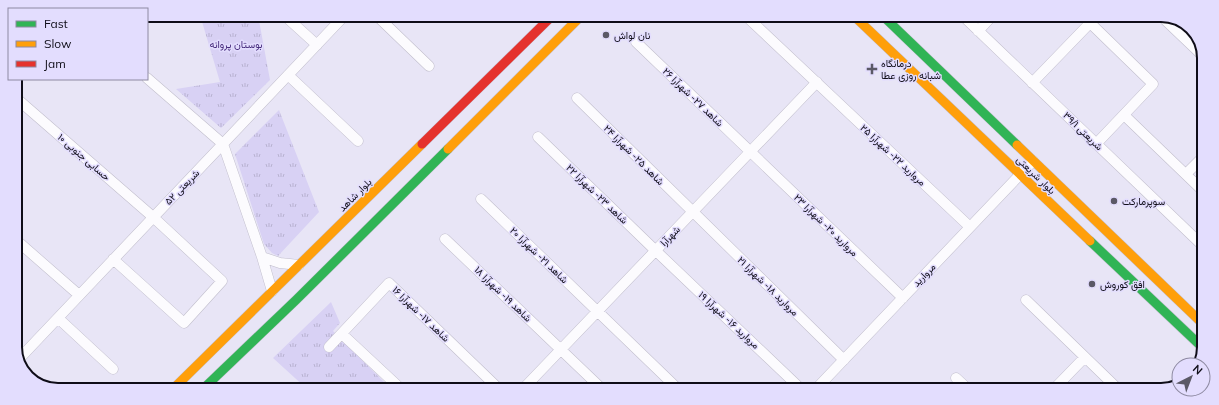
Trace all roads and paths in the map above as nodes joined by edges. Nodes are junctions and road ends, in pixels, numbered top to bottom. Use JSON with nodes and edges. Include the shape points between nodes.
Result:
{"nodes":[{"id":1,"x":292,"y":22,"type":"edge"},
{"id":2,"x":338,"y":22,"type":"edge"},
{"id":3,"x":383,"y":22,"type":"edge"},
{"id":4,"x":546,"y":22,"type":"edge"},
{"id":5,"x":575,"y":22,"type":"edge"},
{"id":6,"x":752,"y":22,"type":"edge"},
{"id":7,"x":860,"y":22,"type":"edge"},
{"id":8,"x":889,"y":22,"type":"edge"},
{"id":9,"x":969,"y":22,"type":"edge"},
{"id":10,"x":986,"y":22,"type":"edge"},
{"id":11,"x":1084,"y":22,"type":"edge"},
{"id":12,"x":1088,"y":22,"type":"edge"},
{"id":13,"x":1169,"y":23,"type":"edge"},
{"id":14,"x":978,"y":31,"type":"junction"},
{"id":15,"x":636,"y":42,"type":"dead end"},
{"id":16,"x":317,"y":45,"type":"junction"},
{"id":17,"x":1195,"y":48,"type":"edge"},
{"id":18,"x":429,"y":66,"type":"dead end"},
{"id":19,"x":288,"y":75,"type":"junction"},
{"id":20,"x":148,"y":79,"type":"edge"},
{"id":21,"x":816,"y":82,"type":"junction"},
{"id":22,"x":1032,"y":83,"type":"junction"},
{"id":23,"x":577,"y":98,"type":"dead end"},
{"id":24,"x":22,"y":103,"type":"edge"},
{"id":25,"x":1124,"y":115,"type":"junction"},
{"id":26,"x":538,"y":137,"type":"dead end"},
{"id":27,"x":358,"y":142,"type":"dead end"},
{"id":28,"x":223,"y":144,"type":"junction"},
{"id":29,"x":1096,"y":144,"type":"junction"},
{"id":30,"x":750,"y":152,"type":"junction"},
{"id":31,"x":1033,"y":161,"type":"junction"},
{"id":32,"x":1197,"y":162,"type":"edge"},
{"id":33,"x":1186,"y":174,"type":"junction"},
{"id":34,"x":1020,"y":175,"type":"junction"},
{"id":35,"x":1197,"y":185,"type":"edge"},
{"id":36,"x":480,"y":199,"type":"dead end"},
{"id":37,"x":692,"y":212,"type":"junction"},
{"id":38,"x":153,"y":217,"type":"junction"},
{"id":39,"x":970,"y":227,"type":"junction"},
{"id":40,"x":445,"y":239,"type":"dead end"},
{"id":41,"x":1197,"y":240,"type":"edge"},
{"id":42,"x":22,"y":245,"type":"edge"},
{"id":43,"x":656,"y":251,"type":"junction"},
{"id":44,"x":262,"y":257,"type":"junction"},
{"id":45,"x":113,"y":260,"type":"junction"},
{"id":46,"x":299,"y":265,"type":"junction"},
{"id":47,"x":272,"y":292,"type":"junction"},
{"id":48,"x":79,"y":295,"type":"junction"},
{"id":49,"x":903,"y":298,"type":"junction"},
{"id":50,"x":1026,"y":300,"type":"dead end"},
{"id":51,"x":597,"y":312,"type":"junction"},
{"id":52,"x":58,"y":318,"type":"junction"},
{"id":53,"x":1197,"y":318,"type":"edge"},
{"id":54,"x":342,"y":334,"type":"junction"},
{"id":55,"x":1197,"y":343,"type":"edge"},
{"id":56,"x":329,"y":347,"type":"dead end"},
{"id":57,"x":561,"y":350,"type":"junction"},
{"id":58,"x":23,"y":355,"type":"edge"},
{"id":59,"x":1085,"y":357,"type":"junction"},
{"id":60,"x":844,"y":360,"type":"junction"},
{"id":61,"x":113,"y":369,"type":"dead end"},
{"id":62,"x":956,"y":378,"type":"dead end"},
{"id":63,"x":179,"y":383,"type":"edge"},
{"id":64,"x":209,"y":383,"type":"edge"},
{"id":65,"x":395,"y":383,"type":"edge"},
{"id":66,"x":493,"y":383,"type":"edge"},
{"id":67,"x":529,"y":383,"type":"edge"},
{"id":68,"x":596,"y":383,"type":"edge"},
{"id":69,"x":672,"y":383,"type":"edge"},
{"id":70,"x":795,"y":383,"type":"edge"},
{"id":71,"x":822,"y":383,"type":"edge"},
{"id":72,"x":961,"y":383,"type":"edge"},
{"id":73,"x":1060,"y":383,"type":"edge"},
{"id":74,"x":1112,"y":383,"type":"edge"}],
"edges":[{"from":1,"to":16,"type":"street"},
{"from":2,"to":16,"type":"street","name":"شریعتی ۵۲"},
{"from":3,"to":18,"type":"street"},
{"from":4,"to":46,"type":"main road","name":"بلوار شاهد"},
{"from":5,"to":64,"type":"main road"},
{"from":6,"to":21,"type":"street","name":"مروارید ۲۲- شهرآرا ۲۵"},
{"from":7,"to":34,"type":"main road","name":"بلوار شریعتی"},
{"from":8,"to":31,"type":"main road","name":"بلوار شریعتی"},
{"from":9,"to":14,"type":"street","name":"شریعتی ۳۹/۱"},
{"from":10,"to":14,"type":"street"},
{"from":11,"to":22,"type":"street"},
{"from":12,"to":25,"type":"street","via":[[1154,84]]},
{"from":13,"to":17,"type":"street"},
{"from":14,"to":22,"type":"street","name":"شریعتی ۳۹/۱"},
{"from":15,"to":30,"type":"street","name":"شاهد ۲۷- شهرآرا ۲۶"},
{"from":16,"to":19,"type":"street","name":"شریعتی ۵۲"},
{"from":19,"to":27,"type":"street"},
{"from":19,"to":28,"type":"street","name":"شریعتی ۵۲"},
{"from":20,"to":28,"type":"street"},
{"from":21,"to":30,"type":"street","name":"شهرآرا"},
{"from":21,"to":39,"type":"street","name":"مروارید ۲۲- شهرآرا ۲۵"},
{"from":22,"to":29,"type":"street","name":"شریعتی ۳۹/۱"},
{"from":23,"to":37,"type":"street","name":"شاهد ۲۵- شهرآرا ۲۴"},
{"from":24,"to":38,"type":"street","name":"حسابی جنوبی ۱۰"},
{"from":25,"to":29,"type":"street"},
{"from":25,"to":33,"type":"street"},
{"from":26,"to":43,"type":"street","name":"شاهد ۲۳- شهرآرا ۲۲"},
{"from":28,"to":38,"type":"street","name":"شریعتی ۵۲"},
{"from":28,"to":44,"type":"street"},
{"from":29,"to":41,"type":"street","name":"شریعتی ۳۹/۱"},
{"from":30,"to":37,"type":"street","name":"شهرآرا"},
{"from":30,"to":49,"type":"street","name":"مروارید ۲۰- شهرآرا ۲۳"},
{"from":31,"to":34,"type":"street","name":"مروارید"},
{"from":31,"to":53,"type":"main road","name":"بلوار شریعتی"},
{"from":32,"to":33,"type":"street"},
{"from":33,"to":35,"type":"street"},
{"from":34,"to":39,"type":"street","name":"مروارید"},
{"from":34,"to":55,"type":"main road","name":"بلوار شریعتی"},
{"from":36,"to":51,"type":"street","name":"شاهد ۲۱- شهرآرا ۲۰"},
{"from":37,"to":43,"type":"street","name":"شهرآرا"},
{"from":37,"to":60,"type":"street","name":"مروارید ۱۸- شهرآرا ۲۱"},
{"from":38,"to":45,"type":"street","name":"شریعتی ۵۲"},
{"from":38,"to":45,"type":"street","name":"حسابی جنوبی ۱۰","via":[[222,281],[184,323]]},
{"from":39,"to":49,"type":"street","name":"مروارید"},
{"from":40,"to":57,"type":"street","name":"شاهد ۱۹- شهرآرا ۱۸"},
{"from":42,"to":48,"type":"street"},
{"from":43,"to":51,"type":"street","name":"شهرآرا"},
{"from":43,"to":70,"type":"street","name":"مروارید ۱۶- شهرآرا ۱۹"},
{"from":44,"to":46,"type":"street","via":[[280,263]]},
{"from":44,"to":47,"type":"street"},
{"from":45,"to":48,"type":"street","name":"شریعتی ۵۲"},
{"from":46,"to":47,"type":"main road","name":"بلوار شاهد"},
{"from":47,"to":63,"type":"main road","name":"بلوار شاهد"},
{"from":48,"to":52,"type":"street","name":"شریعتی ۵۲"},
{"from":49,"to":60,"type":"street","name":"مروارید"},
{"from":50,"to":59,"type":"street"},
{"from":51,"to":57,"type":"street","name":"شهرآرا"},
{"from":51,"to":69,"type":"street","name":"شاهد ۲۱- شهرآرا ۲۰"},
{"from":52,"to":58,"type":"street","name":"شریعتی ۵۲"},
{"from":52,"to":61,"type":"street"},
{"from":54,"to":56,"type":"street","name":"شاهد ۱۷- شهرآرا ۱۶"},
{"from":54,"to":65,"type":"street"},
{"from":54,"to":66,"type":"street","name":"شاهد ۱۷- شهرآرا ۱۶","via":[[389,283]]},
{"from":57,"to":67,"type":"street","name":"شهرآرا"},
{"from":57,"to":68,"type":"street","name":"شاهد ۱۹- شهرآرا ۱۸"},
{"from":59,"to":73,"type":"street"},
{"from":59,"to":74,"type":"street"},
{"from":60,"to":71,"type":"street","name":"مروارید"},
{"from":62,"to":72,"type":"street"}]}
